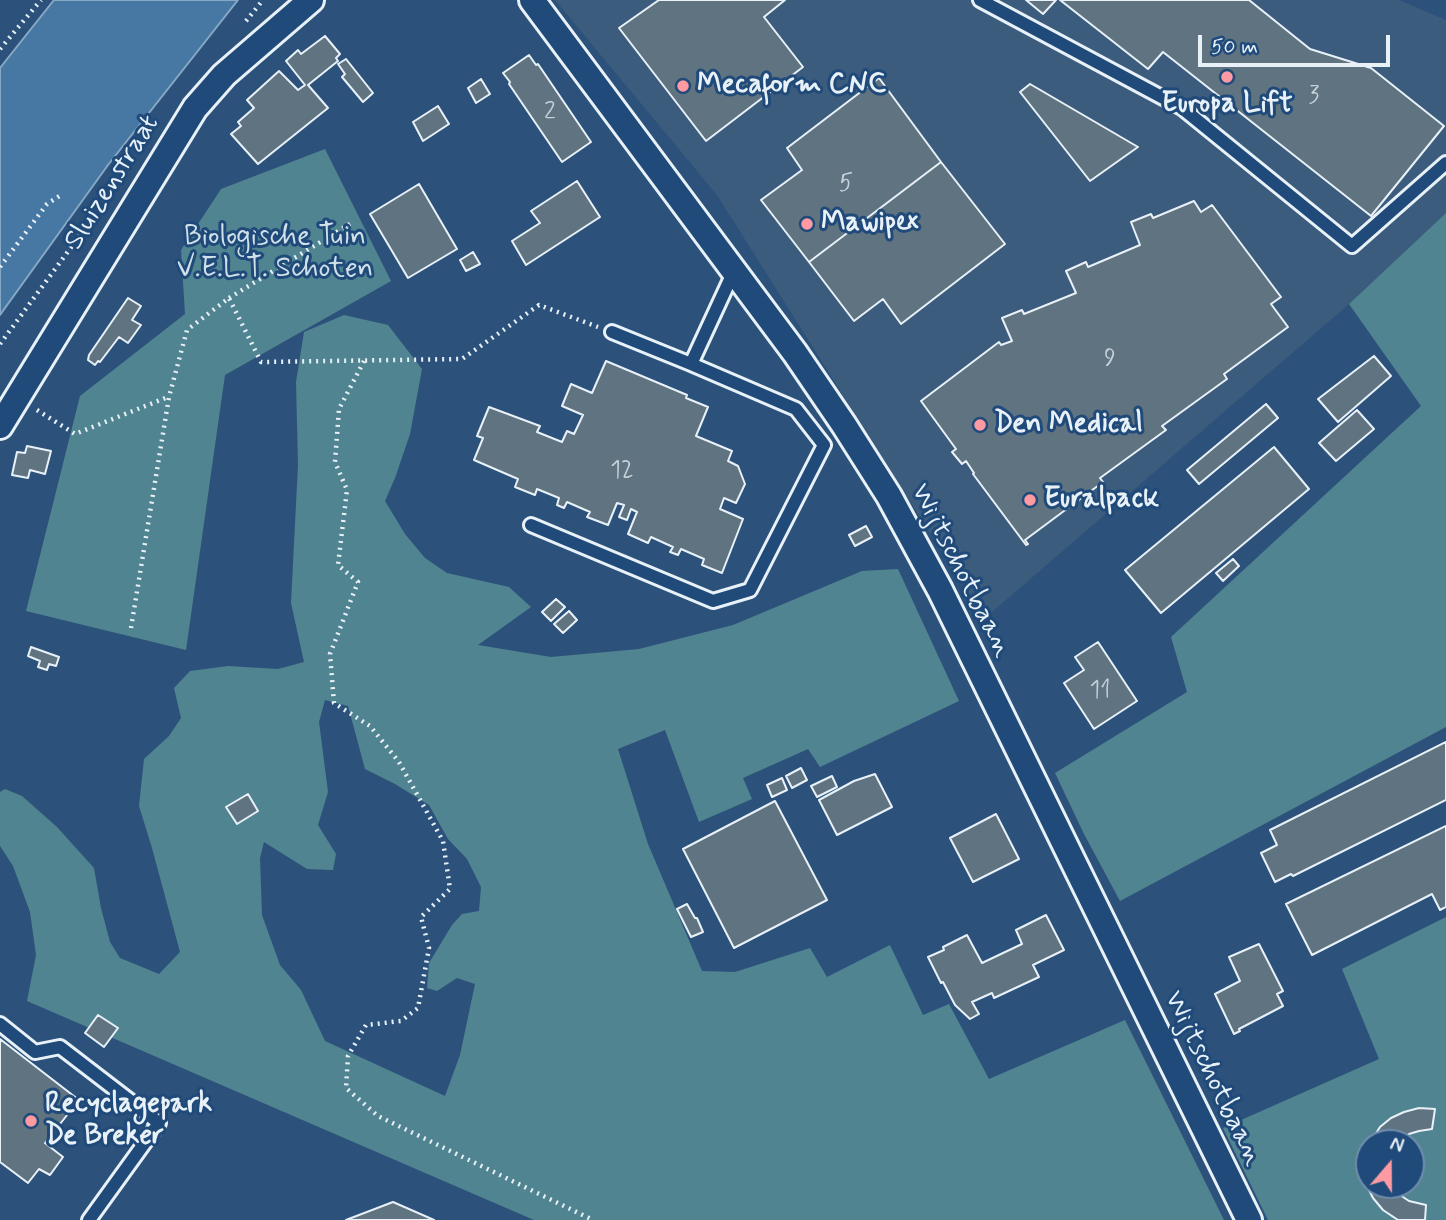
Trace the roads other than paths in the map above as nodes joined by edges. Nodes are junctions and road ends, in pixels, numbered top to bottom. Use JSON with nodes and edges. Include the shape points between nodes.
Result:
{"nodes":[{"id":1,"x":311,"y":0,"type":"edge"},
{"id":2,"x":532,"y":0,"type":"edge"},
{"id":3,"x":980,"y":0,"type":"edge"},
{"id":4,"x":1446,"y":163,"type":"edge"},
{"id":5,"x":734,"y":271,"type":"junction"},
{"id":6,"x":612,"y":332,"type":"road end"},
{"id":7,"x":691,"y":364,"type":"junction"},
{"id":8,"x":0,"y":426,"type":"edge"},
{"id":9,"x":832,"y":433,"type":"junction"},
{"id":10,"x":531,"y":525,"type":"dead end"},
{"id":11,"x":0,"y":1024,"type":"edge"},
{"id":12,"x":89,"y":1220,"type":"edge"},
{"id":13,"x":1249,"y":1220,"type":"edge"}],
"edges":[{"from":1,"to":8,"type":"street","name":"Sluizenstraat","via":[[232,68],[195,107]]},
{"from":2,"to":5,"type":"street","name":"Wijtschotbaan"},
{"from":3,"to":4,"type":"lane","via":[[1182,108],[1352,246]]},
{"from":5,"to":7,"type":"lane"},
{"from":5,"to":9,"type":"street","name":"Wijtschotbaan","via":[[795,353]]},
{"from":6,"to":7,"type":"lane"},
{"from":7,"to":9,"type":"lane","via":[[796,410]]},
{"from":9,"to":10,"type":"lane","via":[[750,590],[713,601]]},
{"from":9,"to":13,"type":"street","name":"Wijtschotbaan","via":[[889,496],[940,590]]},
{"from":11,"to":12,"type":"lane","via":[[35,1052],[60,1047],[159,1123]]}]}
